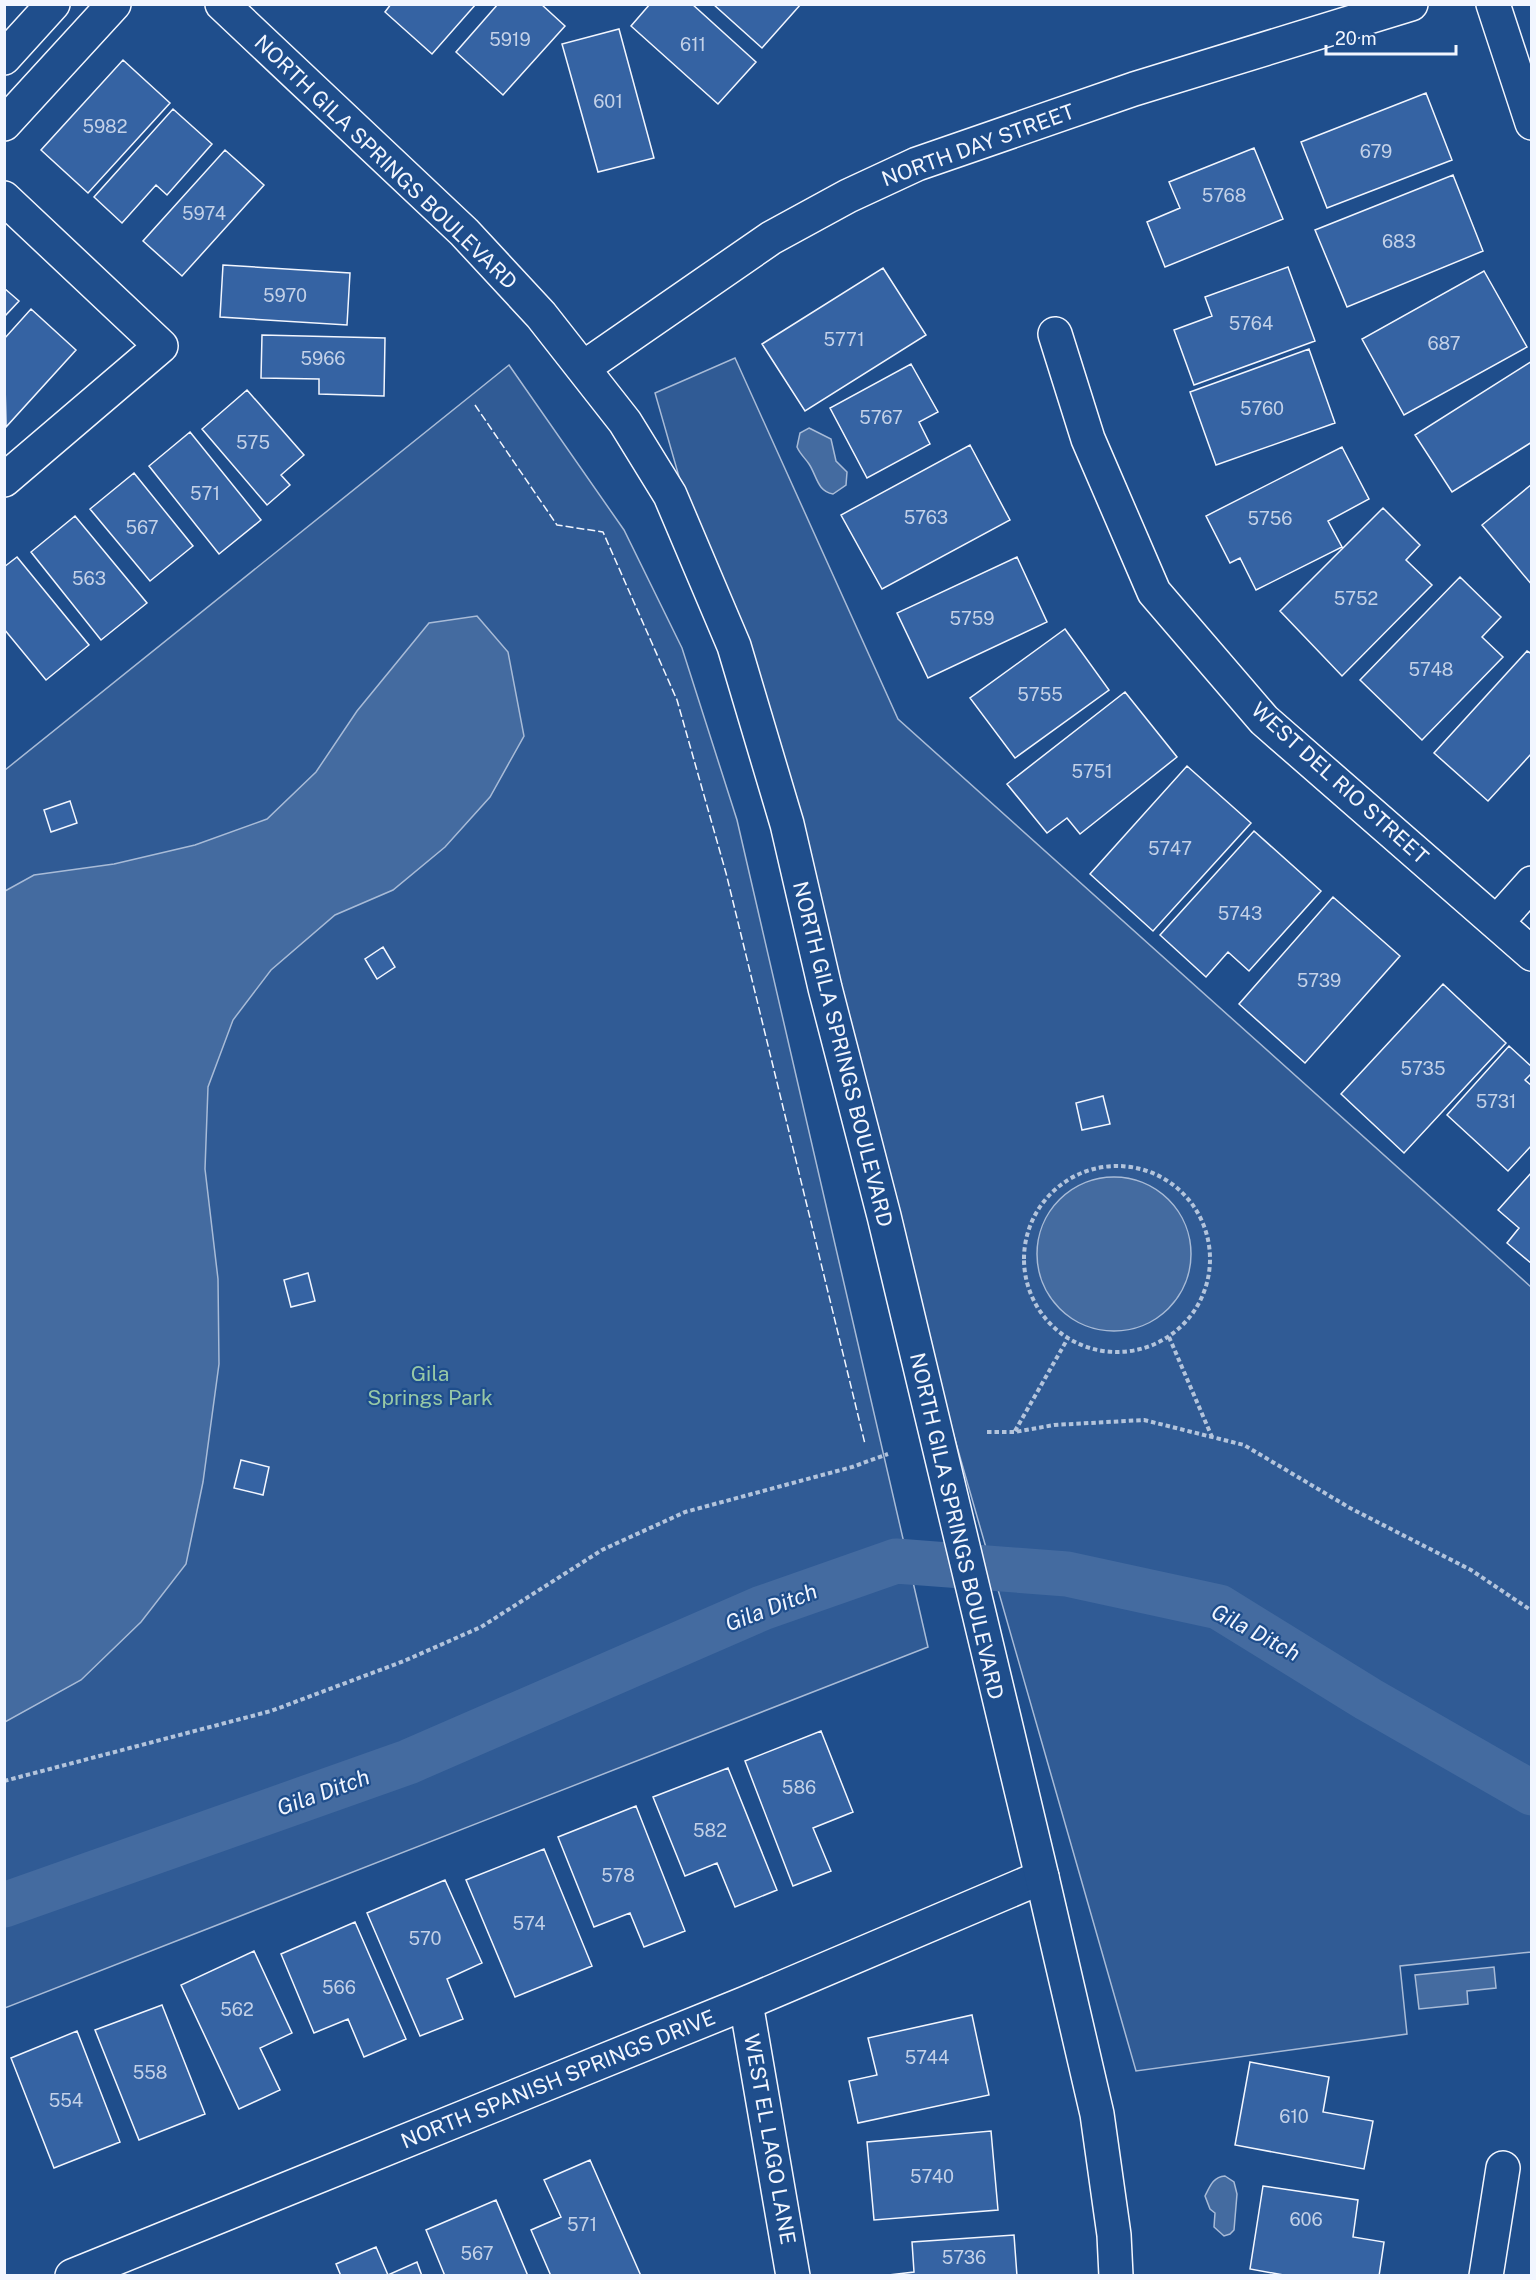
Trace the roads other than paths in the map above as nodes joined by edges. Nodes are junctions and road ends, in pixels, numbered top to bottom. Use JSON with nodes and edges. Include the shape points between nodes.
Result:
{"nodes":[{"id":1,"x":53,"y":4,"type":"edge"},
{"id":2,"x":114,"y":4,"type":"edge"},
{"id":3,"x":222,"y":4,"type":"edge"},
{"id":4,"x":1411,"y":4,"type":"edge"},
{"id":5,"x":1493,"y":4,"type":"edge"},
{"id":6,"x":4,"y":58,"type":"edge"},
{"id":7,"x":1532,"y":123,"type":"edge"},
{"id":8,"x":4,"y":124,"type":"edge"},
{"id":9,"x":4,"y":198,"type":"edge"},
{"id":10,"x":1056,"y":334,"type":"dead end"},
{"id":11,"x":583,"y":368,"type":"junction"},
{"id":12,"x":4,"y":480,"type":"edge"},
{"id":13,"x":1532,"y":884,"type":"edge"},
{"id":14,"x":1497,"y":922,"type":"junction"},
{"id":15,"x":1532,"y":954,"type":"edge"},
{"id":16,"x":1042,"y":1877,"type":"junction"},
{"id":17,"x":746,"y":2003,"type":"junction"},
{"id":18,"x":1503,"y":2168,"type":"dead end"},
{"id":19,"x":72,"y":2276,"type":"edge"},
{"id":20,"x":793,"y":2276,"type":"edge"},
{"id":21,"x":1116,"y":2276,"type":"edge"},
{"id":22,"x":1486,"y":2276,"type":"edge"}],
"edges":[{"from":1,"to":6,"type":"street"},
{"from":2,"to":8,"type":"street"},
{"from":3,"to":11,"type":"street","name":"NORTH GILA SPRINGS BOULEVARD","via":[[464,232],[541,315]]},
{"from":4,"to":11,"type":"street","name":"NORTH DAY STREET","via":[[1134,89],[917,164],[771,238]]},
{"from":5,"to":7,"type":"street"},
{"from":9,"to":12,"type":"street","via":[[161,346]]},
{"from":10,"to":14,"type":"street","name":"WEST DEL RIO STREET","via":[[1088,439],[1154,592],[1264,720]]},
{"from":11,"to":16,"type":"street","name":"NORTH GILA SPRINGS BOULEVARD","via":[[625,422],[670,495],[734,646],[787,824]]},
{"from":13,"to":14,"type":"street"},
{"from":14,"to":15,"type":"street","name":"WEST DEL RIO STREET"},
{"from":16,"to":17,"type":"street","name":"NORTH SPANISH SPRINGS DRIVE"},
{"from":16,"to":21,"type":"street","name":"NORTH GILA SPRINGS BOULEVARD","via":[[1097,2114]]},
{"from":17,"to":19,"type":"street","name":"NORTH SPANISH SPRINGS DRIVE"},
{"from":17,"to":20,"type":"street","name":"WEST EL LAGO LANE"},
{"from":18,"to":22,"type":"street"}]}
